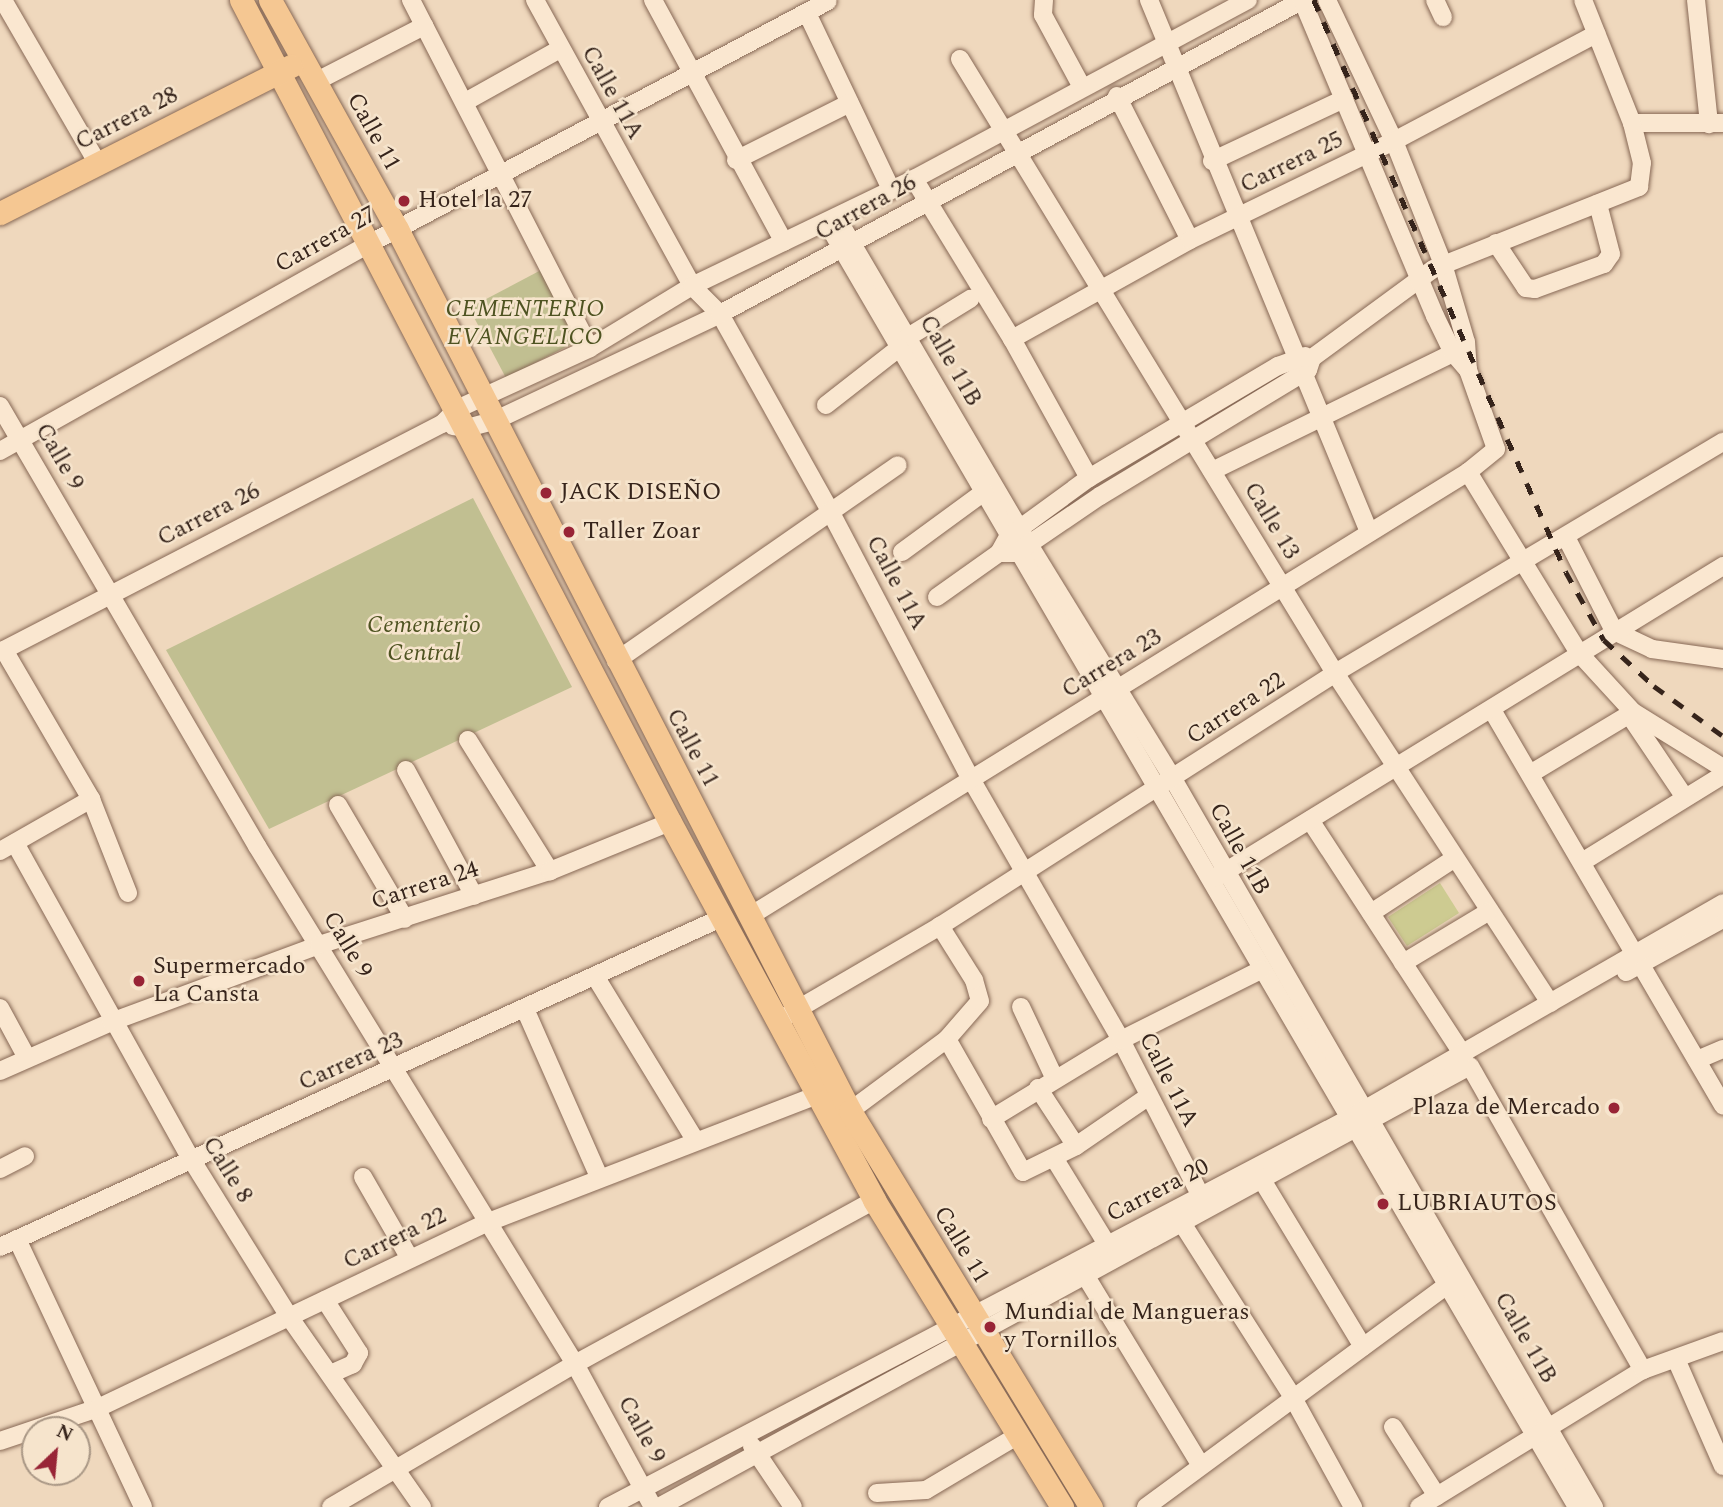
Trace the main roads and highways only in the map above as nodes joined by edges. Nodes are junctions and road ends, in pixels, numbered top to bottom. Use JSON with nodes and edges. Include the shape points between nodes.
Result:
{"nodes":[{"id":1,"x":241,"y":0,"type":"edge"},
{"id":2,"x":270,"y":0,"type":"edge"},
{"id":3,"x":300,"y":61,"type":"junction"},
{"id":4,"x":278,"y":72,"type":"junction"},
{"id":5,"x":0,"y":214,"type":"edge"},
{"id":6,"x":787,"y":1016,"type":"junction"},
{"id":7,"x":1062,"y":1507,"type":"edge"},
{"id":8,"x":1091,"y":1507,"type":"edge"}],
"edges":[{"from":1,"to":4,"type":"main road","name":"Calle 11"},
{"from":2,"to":3,"type":"main road","name":"Calle 11"},
{"from":3,"to":4,"type":"main road","name":"Carrera 28"},
{"from":3,"to":6,"type":"main road","name":"Calle 11","via":[[397,229],[750,916]]},
{"from":4,"to":5,"type":"main road","name":"Carrera 28"},
{"from":4,"to":6,"type":"main road","name":"Calle 11","via":[[455,420],[721,918]]},
{"from":6,"to":7,"type":"main road","name":"Calle 11","via":[[817,1096],[874,1200]]},
{"from":6,"to":8,"type":"main road","name":"Calle 11","via":[[850,1111]]}]}
